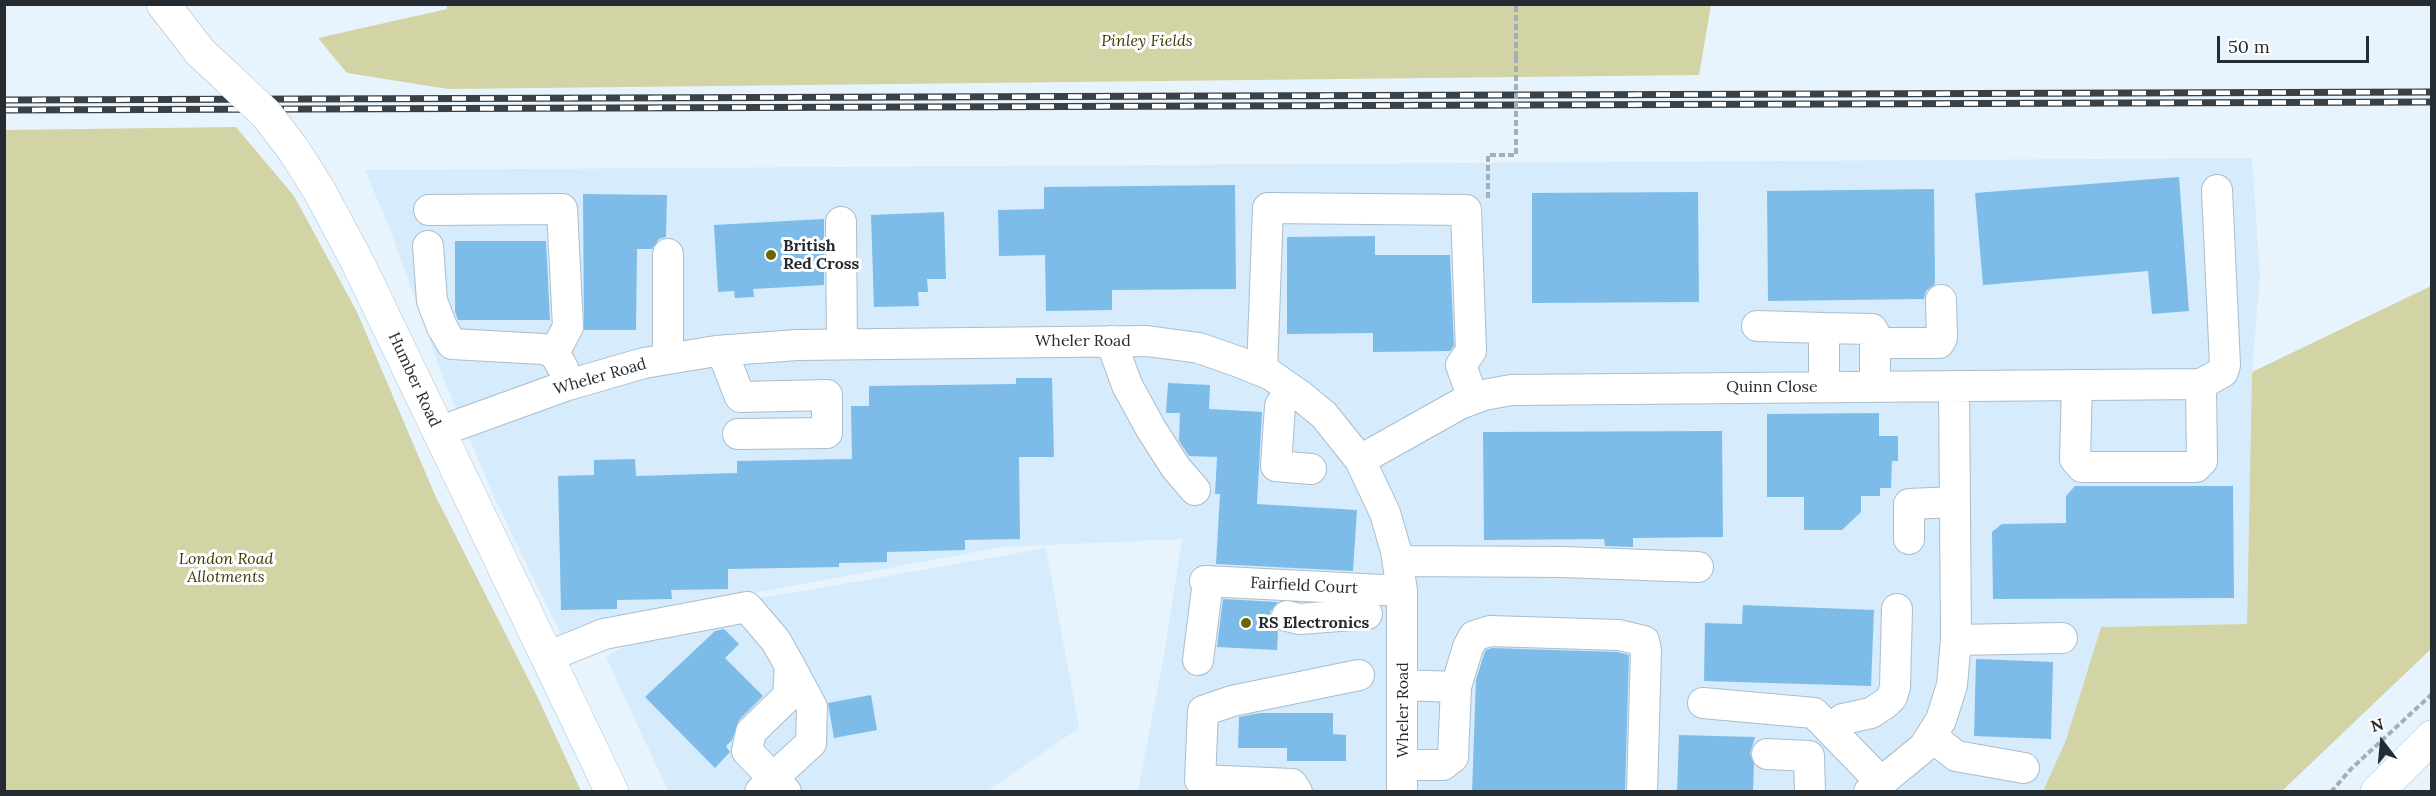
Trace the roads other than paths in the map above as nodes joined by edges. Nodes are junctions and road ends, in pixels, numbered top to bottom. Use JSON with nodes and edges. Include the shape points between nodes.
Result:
{"nodes":[{"id":1,"x":163,"y":4,"type":"edge"},
{"id":2,"x":2217,"y":190,"type":"dead end"},
{"id":3,"x":429,"y":210,"type":"dead end"},
{"id":4,"x":841,"y":222,"type":"dead end"},
{"id":5,"x":429,"y":246,"type":"dead end"},
{"id":6,"x":668,"y":254,"type":"dead end"},
{"id":7,"x":1941,"y":300,"type":"dead end"},
{"id":8,"x":1757,"y":327,"type":"dead end"},
{"id":9,"x":1824,"y":328,"type":"junction"},
{"id":10,"x":1111,"y":341,"type":"junction"},
{"id":11,"x":1875,"y":343,"type":"junction"},
{"id":12,"x":842,"y":344,"type":"junction"},
{"id":13,"x":722,"y":351,"type":"junction"},
{"id":14,"x":554,"y":353,"type":"junction"},
{"id":15,"x":668,"y":359,"type":"junction"},
{"id":16,"x":1262,"y":371,"type":"junction"},
{"id":17,"x":2201,"y":384,"type":"junction"},
{"id":18,"x":2077,"y":385,"type":"junction"},
{"id":19,"x":568,"y":386,"type":"junction"},
{"id":20,"x":1954,"y":386,"type":"junction"},
{"id":21,"x":1824,"y":387,"type":"junction"},
{"id":22,"x":1875,"y":387,"type":"junction"},
{"id":23,"x":1291,"y":389,"type":"junction"},
{"id":24,"x":776,"y":396,"type":"junction"},
{"id":25,"x":1473,"y":399,"type":"junction"},
{"id":26,"x":438,"y":432,"type":"junction"},
{"id":27,"x":738,"y":434,"type":"dead end"},
{"id":28,"x":778,"y":434,"type":"junction"},
{"id":29,"x":1359,"y":460,"type":"junction"},
{"id":30,"x":1311,"y":469,"type":"dead end"},
{"id":31,"x":1195,"y":490,"type":"dead end"},
{"id":32,"x":1954,"y":502,"type":"junction"},
{"id":33,"x":1909,"y":538,"type":"dead end"},
{"id":34,"x":1398,"y":561,"type":"junction"},
{"id":35,"x":1698,"y":567,"type":"dead end"},
{"id":36,"x":1302,"y":586,"type":"junction"},
{"id":37,"x":1402,"y":591,"type":"junction"},
{"id":38,"x":1897,"y":609,"type":"dead end"},
{"id":39,"x":1367,"y":614,"type":"dead end"},
{"id":40,"x":2062,"y":638,"type":"dead end"},
{"id":41,"x":1956,"y":640,"type":"junction"},
{"id":42,"x":547,"y":657,"type":"junction"},
{"id":43,"x":1198,"y":660,"type":"dead end"},
{"id":44,"x":790,"y":666,"type":"junction"},
{"id":45,"x":1359,"y":675,"type":"dead end"},
{"id":46,"x":1403,"y":685,"type":"junction"},
{"id":47,"x":1456,"y":687,"type":"junction"},
{"id":48,"x":1703,"y":703,"type":"dead end"},
{"id":49,"x":1830,"y":729,"type":"junction"},
{"id":50,"x":1931,"y":736,"type":"junction"},
{"id":51,"x":2432,"y":737,"type":"edge"},
{"id":52,"x":1767,"y":754,"type":"dead end"},
{"id":53,"x":2024,"y":768,"type":"dead end"},
{"id":54,"x":1402,"y":778,"type":"edge"},
{"id":55,"x":773,"y":787,"type":"edge"},
{"id":56,"x":1875,"y":787,"type":"edge"},
{"id":57,"x":612,"y":792,"type":"edge"},
{"id":58,"x":1297,"y":792,"type":"edge"},
{"id":59,"x":1642,"y":792,"type":"edge"},
{"id":60,"x":1810,"y":792,"type":"edge"},
{"id":61,"x":2377,"y":792,"type":"edge"}],
"edges":[{"from":1,"to":26,"type":"main road","name":"Humber Road","bridge":true,"via":[[200,52],[266,114],[293,149],[358,263]]},
{"from":2,"to":17,"type":"street","via":[[2225,365],[2223,372]]},
{"from":3,"to":14,"type":"street","via":[[562,209],[568,327]]},
{"from":4,"to":12,"type":"street"},
{"from":5,"to":14,"type":"street","via":[[432,301],[452,344],[543,349]]},
{"from":6,"to":15,"type":"street"},
{"from":7,"to":11,"type":"street","via":[[1939,343]]},
{"from":8,"to":9,"type":"street"},
{"from":9,"to":11,"type":"street","via":[[1872,330]]},
{"from":9,"to":21,"type":"street"},
{"from":10,"to":12,"type":"street","name":"Wheler Road"},
{"from":10,"to":16,"type":"street","name":"Wheler Road","via":[[1199,348]]},
{"from":10,"to":31,"type":"street","via":[[1127,385],[1151,429]]},
{"from":11,"to":22,"type":"street"},
{"from":12,"to":13,"type":"street","name":"Wheler Road"},
{"from":13,"to":15,"type":"street","name":"Wheler Road"},
{"from":13,"to":24,"type":"street","via":[[740,396]]},
{"from":14,"to":19,"type":"street"},
{"from":15,"to":19,"type":"street","name":"Wheler Road"},
{"from":16,"to":23,"type":"street","name":"Wheler Road"},
{"from":16,"to":25,"type":"street","via":[[1268,208],[1466,210],[1471,351],[1461,365]]},
{"from":17,"to":18,"type":"street","name":"Quinn Close"},
{"from":17,"to":18,"type":"street","via":[[2202,460],[2196,467],[2082,467],[2075,459]]},
{"from":18,"to":20,"type":"street","name":"Quinn Close"},
{"from":19,"to":26,"type":"street","name":"Wheler Road"},
{"from":20,"to":22,"type":"street","name":"Quinn Close"},
{"from":20,"to":32,"type":"street"},
{"from":21,"to":22,"type":"street","name":"Quinn Close"},
{"from":21,"to":25,"type":"street","name":"Quinn Close","via":[[1537,389],[1511,390]]},
{"from":23,"to":29,"type":"street","name":"Wheler Road","via":[[1324,415]]},
{"from":23,"to":30,"type":"street","via":[[1280,406],[1276,466]]},
{"from":24,"to":28,"type":"street"},
{"from":24,"to":28,"type":"street","via":[[827,395],[827,433]]},
{"from":25,"to":29,"type":"street","name":"Quinn Close"},
{"from":26,"to":42,"type":"main road","name":"Humber Road"},
{"from":27,"to":28,"type":"street"},
{"from":29,"to":34,"type":"street","name":"Wheler Road","via":[[1385,513]]},
{"from":32,"to":33,"type":"street","via":[[1909,504]]},
{"from":32,"to":41,"type":"street"},
{"from":34,"to":35,"type":"street"},
{"from":34,"to":37,"type":"street","name":"Wheler Road"},
{"from":36,"to":37,"type":"street","name":"Fairfield Court"},
{"from":36,"to":39,"type":"street","via":[[1293,618]]},
{"from":36,"to":43,"type":"street","name":"Fairfield Court","via":[[1207,581]]},
{"from":37,"to":46,"type":"street","name":"Wheler Road"},
{"from":38,"to":49,"type":"street","via":[[1892,697],[1871,712],[1844,719]]},
{"from":40,"to":41,"type":"street"},
{"from":41,"to":50,"type":"street","via":[[1952,685],[1941,720]]},
{"from":42,"to":44,"type":"street","via":[[604,634],[747,607],[776,641]]},
{"from":42,"to":57,"type":"main road","name":"Humber Road"},
{"from":44,"to":55,"type":"street","via":[[812,707],[811,743]]},
{"from":44,"to":55,"type":"street","via":[[788,696],[751,732],[747,751]]},
{"from":45,"to":58,"type":"street","via":[[1232,701],[1203,711],[1200,780],[1292,784]]},
{"from":46,"to":47,"type":"street"},
{"from":46,"to":54,"type":"street","name":"Wheler Road"},
{"from":47,"to":54,"type":"street","via":[[1453,757],[1443,765]]},
{"from":47,"to":59,"type":"street","via":[[1474,636],[1490,631],[1619,634],[1644,641]]},
{"from":48,"to":49,"type":"street","via":[[1814,713]]},
{"from":49,"to":56,"type":"street"},
{"from":50,"to":53,"type":"street","via":[[1956,756]]},
{"from":50,"to":56,"type":"street","via":[[1924,747]]},
{"from":51,"to":61,"type":"main road"},
{"from":52,"to":60,"type":"street","via":[[1809,756]]}]}
